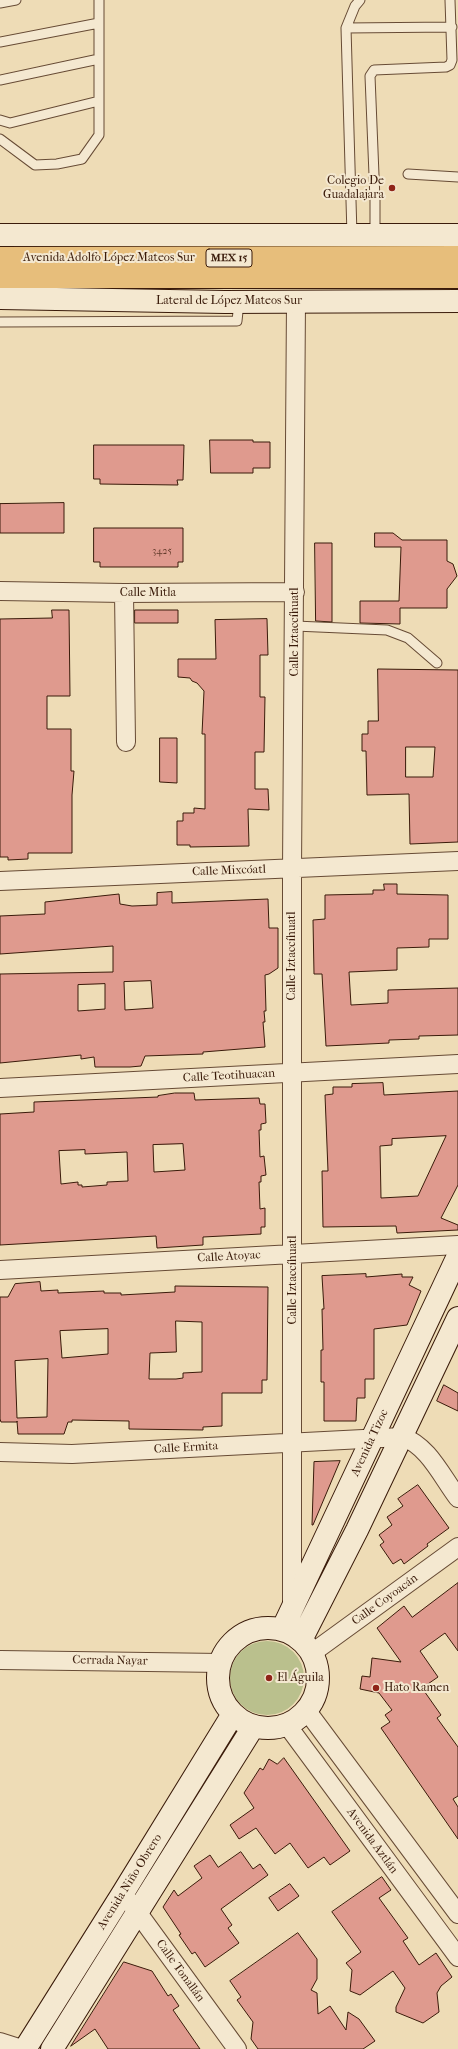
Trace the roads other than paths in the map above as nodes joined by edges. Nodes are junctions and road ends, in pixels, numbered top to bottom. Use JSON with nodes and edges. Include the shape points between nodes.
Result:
{"nodes":[{"id":1,"x":16,"y":0,"type":"edge"},
{"id":2,"x":100,"y":0,"type":"edge"},
{"id":3,"x":360,"y":0,"type":"edge"},
{"id":4,"x":450,"y":0,"type":"edge"},
{"id":5,"x":0,"y":3,"type":"edge"},
{"id":6,"x":99,"y":23,"type":"junction"},
{"id":7,"x":452,"y":27,"type":"junction"},
{"id":8,"x":346,"y":28,"type":"junction"},
{"id":9,"x":0,"y":42,"type":"edge"},
{"id":10,"x":99,"y":59,"type":"junction"},
{"id":11,"x":0,"y":80,"type":"edge"},
{"id":12,"x":99,"y":101,"type":"junction"},
{"id":13,"x":0,"y":120,"type":"edge"},
{"id":14,"x":0,"y":139,"type":"edge"},
{"id":15,"x":408,"y":174,"type":"dead end"},
{"id":16,"x":458,"y":177,"type":"edge"},
{"id":17,"x":0,"y":235,"type":"edge"},
{"id":18,"x":352,"y":235,"type":"junction"},
{"id":19,"x":375,"y":235,"type":"junction"},
{"id":20,"x":458,"y":235,"type":"edge"},
{"id":21,"x":458,"y":257,"type":"edge"},
{"id":22,"x":0,"y":258,"type":"edge"},
{"id":23,"x":0,"y":277,"type":"edge"},
{"id":24,"x":458,"y":277,"type":"edge"},
{"id":25,"x":0,"y":298,"type":"edge"},
{"id":26,"x":296,"y":301,"type":"junction"},
{"id":27,"x":458,"y":301,"type":"edge"},
{"id":28,"x":239,"y":302,"type":"junction"},
{"id":29,"x":0,"y":322,"type":"edge"},
{"id":30,"x":0,"y":591,"type":"edge"},
{"id":31,"x":295,"y":592,"type":"junction"},
{"id":32,"x":124,"y":593,"type":"junction"},
{"id":33,"x":295,"y":626,"type":"junction"},
{"id":34,"x":436,"y":663,"type":"dead end"},
{"id":35,"x":126,"y":742,"type":"dead end"},
{"id":36,"x":458,"y":861,"type":"edge"},
{"id":37,"x":292,"y":869,"type":"junction"},
{"id":38,"x":0,"y":881,"type":"edge"},
{"id":39,"x":458,"y":1064,"type":"edge"},
{"id":40,"x":292,"y":1073,"type":"junction"},
{"id":41,"x":0,"y":1088,"type":"edge"},
{"id":42,"x":458,"y":1245,"type":"edge"},
{"id":43,"x":293,"y":1253,"type":"junction"},
{"id":44,"x":458,"y":1256,"type":"edge"},
{"id":45,"x":0,"y":1270,"type":"edge"},
{"id":46,"x":458,"y":1318,"type":"edge"},
{"id":47,"x":402,"y":1437,"type":"junction"},
{"id":48,"x":372,"y":1439,"type":"junction"},
{"id":49,"x":292,"y":1443,"type":"junction"},
{"id":50,"x":0,"y":1452,"type":"edge"},
{"id":51,"x":458,"y":1498,"type":"edge"},
{"id":52,"x":458,"y":1548,"type":"edge"},
{"id":53,"x":292,"y":1611,"type":"junction"},
{"id":54,"x":282,"y":1630,"type":"junction"},
{"id":55,"x":306,"y":1647,"type":"junction"},
{"id":56,"x":0,"y":1660,"type":"edge"},
{"id":57,"x":221,"y":1663,"type":"junction"},
{"id":58,"x":307,"y":1711,"type":"junction"},
{"id":59,"x":233,"y":1714,"type":"junction"},
{"id":60,"x":287,"y":1725,"type":"junction"},
{"id":61,"x":254,"y":1727,"type":"junction"},
{"id":62,"x":124,"y":1894,"type":"junction"},
{"id":63,"x":138,"y":1913,"type":"junction"},
{"id":64,"x":458,"y":1914,"type":"edge"},
{"id":65,"x":458,"y":1957,"type":"edge"},
{"id":66,"x":0,"y":2042,"type":"edge"},
{"id":67,"x":23,"y":2049,"type":"edge"},
{"id":68,"x":52,"y":2049,"type":"edge"},
{"id":69,"x":237,"y":2049,"type":"edge"}],
"edges":[{"from":1,"to":5,"type":"lane"},
{"from":2,"to":6,"type":"lane"},
{"from":3,"to":8,"type":"lane"},
{"from":4,"to":7,"type":"lane"},
{"from":6,"to":9,"type":"lane"},
{"from":6,"to":10,"type":"lane"},
{"from":7,"to":8,"type":"lane"},
{"from":7,"to":19,"type":"lane","via":[[450,65],[374,70],[370,76],[376,200]]},
{"from":8,"to":18,"type":"lane"},
{"from":10,"to":11,"type":"lane"},
{"from":10,"to":12,"type":"lane"},
{"from":12,"to":13,"type":"lane","via":[[10,123]]},
{"from":12,"to":14,"type":"lane","via":[[99,135],[82,159],[35,165]]},
{"from":15,"to":16,"type":"lane"},
{"from":17,"to":18,"type":"main road"},
{"from":18,"to":19,"type":"main road"},
{"from":19,"to":20,"type":"main road"},
{"from":21,"to":22,"type":"main road","name":"Avenida Adolfo López Mateos Sur","number":"MEX 15"},
{"from":23,"to":24,"type":"main road","name":"Avenida Adolfo López Mateos Sur","number":"MEX 15"},
{"from":25,"to":28,"type":"main road","name":"Lateral de López Mateos Sur"},
{"from":26,"to":27,"type":"main road","name":"Lateral de López Mateos Sur"},
{"from":26,"to":28,"type":"main road","name":"Lateral de López Mateos Sur"},
{"from":26,"to":31,"type":"street","name":"Calle Iztaccíhuatl"},
{"from":28,"to":29,"type":"lane","via":[[237,321]]},
{"from":30,"to":32,"type":"street","name":"Calle Mitla"},
{"from":31,"to":32,"type":"street","name":"Calle Mitla"},
{"from":31,"to":33,"type":"street","name":"Calle Iztaccíhuatl"},
{"from":32,"to":35,"type":"street"},
{"from":33,"to":34,"type":"lane","via":[[387,630],[408,638]]},
{"from":33,"to":37,"type":"street","name":"Calle Iztaccíhuatl"},
{"from":36,"to":37,"type":"street","name":"Calle Mixcóatl"},
{"from":37,"to":38,"type":"street","name":"Calle Mixcóatl"},
{"from":37,"to":40,"type":"street","name":"Calle Iztaccíhuatl"},
{"from":39,"to":40,"type":"street","name":"Calle Teotihuacan"},
{"from":40,"to":41,"type":"street","name":"Calle Teotihuacan"},
{"from":40,"to":43,"type":"street","name":"Calle Iztaccíhuatl"},
{"from":42,"to":43,"type":"street","name":"Calle Atoyac"},
{"from":43,"to":45,"type":"street","name":"Calle Atoyac"},
{"from":43,"to":49,"type":"street","name":"Calle Iztaccíhuatl"},
{"from":44,"to":48,"type":"main road","name":"Avenida Tizoc"},
{"from":46,"to":47,"type":"main road"},
{"from":47,"to":48,"type":"street","name":"Calle Ermita"},
{"from":47,"to":51,"type":"street","via":[[421,1446]]},
{"from":47,"to":55,"type":"main road"},
{"from":48,"to":49,"type":"street","name":"Calle Ermita"},
{"from":48,"to":53,"type":"main road","name":"Avenida Tizoc"},
{"from":49,"to":50,"type":"street","name":"Calle Ermita","via":[[72,1454]]},
{"from":49,"to":53,"type":"street","name":"Calle Iztaccíhuatl"},
{"from":52,"to":55,"type":"street","name":"Calle Coyoacán"},
{"from":53,"to":54,"type":"main road","name":"Avenida Tizoc"},
{"from":54,"to":55,"type":"main road"},
{"from":54,"to":57,"type":"main road","via":[[266,1628],[250,1632],[232,1644]]},
{"from":55,"to":58,"type":"main road","via":[[317,1664],[318,1689]]},
{"from":56,"to":57,"type":"street","name":"Cerrada Nayar"},
{"from":57,"to":59,"type":"main road","via":[[221,1695]]},
{"from":58,"to":60,"type":"main road"},
{"from":58,"to":64,"type":"street","name":"Avenida Aztlán"},
{"from":59,"to":61,"type":"main road"},
{"from":59,"to":62,"type":"main road","name":"Avenida Niño Obrero"},
{"from":60,"to":61,"type":"main road","via":[[276,1728]]},
{"from":60,"to":65,"type":"street","name":"Avenida Aztlán"},
{"from":61,"to":63,"type":"main road","name":"Avenida Niño Obrero"},
{"from":62,"to":63,"type":"street","name":"Calle Tonallán"},
{"from":62,"to":67,"type":"main road","name":"Avenida Niño Obrero"},
{"from":63,"to":68,"type":"main road","name":"Avenida Niño Obrero"},
{"from":63,"to":69,"type":"street","name":"Calle Tonallán"},
{"from":66,"to":67,"type":"street"}]}
